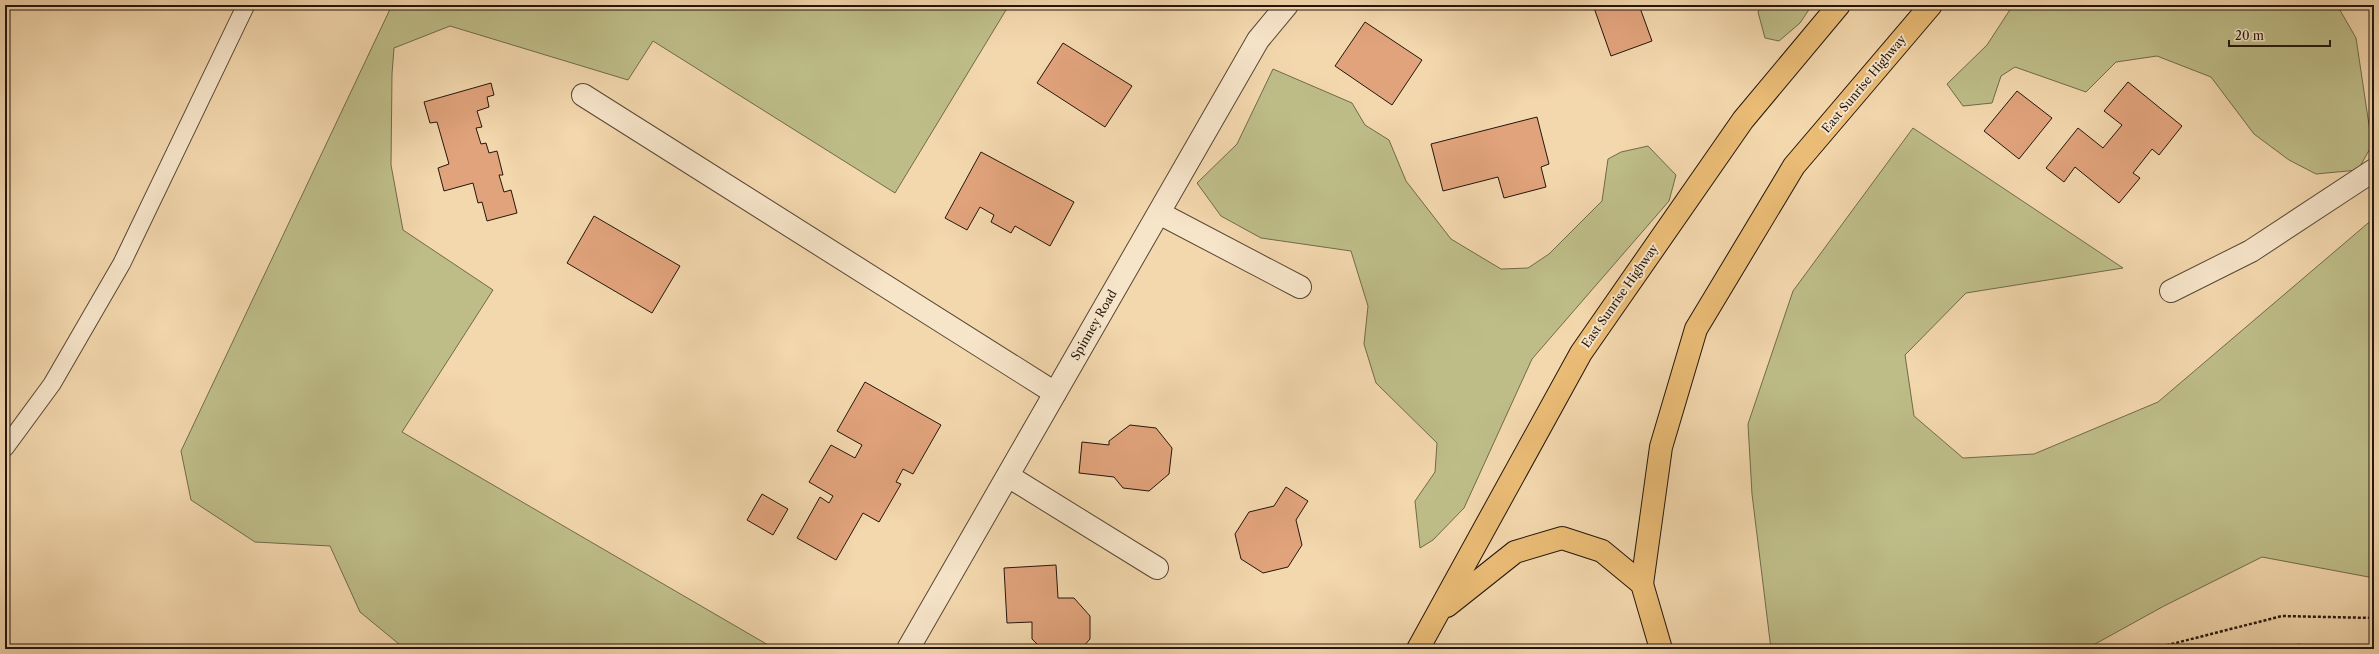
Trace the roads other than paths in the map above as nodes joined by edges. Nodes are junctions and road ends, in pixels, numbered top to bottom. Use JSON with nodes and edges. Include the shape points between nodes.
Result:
{"nodes":[{"id":1,"x":246,"y":5,"type":"edge"},
{"id":2,"x":1287,"y":5,"type":"edge"},
{"id":3,"x":1839,"y":5,"type":"edge"},
{"id":4,"x":1931,"y":5,"type":"edge"},
{"id":5,"x":584,"y":95,"type":"dead end"},
{"id":6,"x":2374,"y":170,"type":"edge"},
{"id":7,"x":1159,"y":213,"type":"junction"},
{"id":8,"x":1300,"y":287,"type":"dead end"},
{"id":9,"x":2171,"y":291,"type":"dead end"},
{"id":10,"x":1055,"y":393,"type":"junction"},
{"id":11,"x":5,"y":448,"type":"edge"},
{"id":12,"x":1008,"y":476,"type":"junction"},
{"id":13,"x":1157,"y":568,"type":"dead end"},
{"id":14,"x":1642,"y":584,"type":"junction"},
{"id":15,"x":1440,"y":612,"type":"junction"},
{"id":16,"x":908,"y":649,"type":"edge"},
{"id":17,"x":1418,"y":649,"type":"edge"},
{"id":18,"x":1661,"y":649,"type":"edge"}],
"edges":[{"from":1,"to":11,"type":"lane","via":[[122,263],[52,384]]},
{"from":2,"to":7,"type":"street","name":"Spinney Road","via":[[1258,40]]},
{"from":3,"to":15,"type":"main road","name":"East Sunrise Highway","via":[[1743,120],[1581,353]]},
{"from":4,"to":14,"type":"main road","name":"East Sunrise Highway","via":[[1794,166],[1696,329],[1661,447]]},
{"from":5,"to":10,"type":"street"},
{"from":6,"to":9,"type":"street","via":[[2251,251]]},
{"from":7,"to":8,"type":"street"},
{"from":7,"to":10,"type":"street","name":"Spinney Road"},
{"from":10,"to":12,"type":"street","name":"Spinney Road"},
{"from":12,"to":13,"type":"street"},
{"from":12,"to":16,"type":"street","name":"Spinney Road"},
{"from":14,"to":15,"type":"main road","via":[[1602,551],[1562,538],[1515,552]]},
{"from":14,"to":18,"type":"main road"},
{"from":15,"to":17,"type":"main road","name":"East Sunrise Highway"}]}
